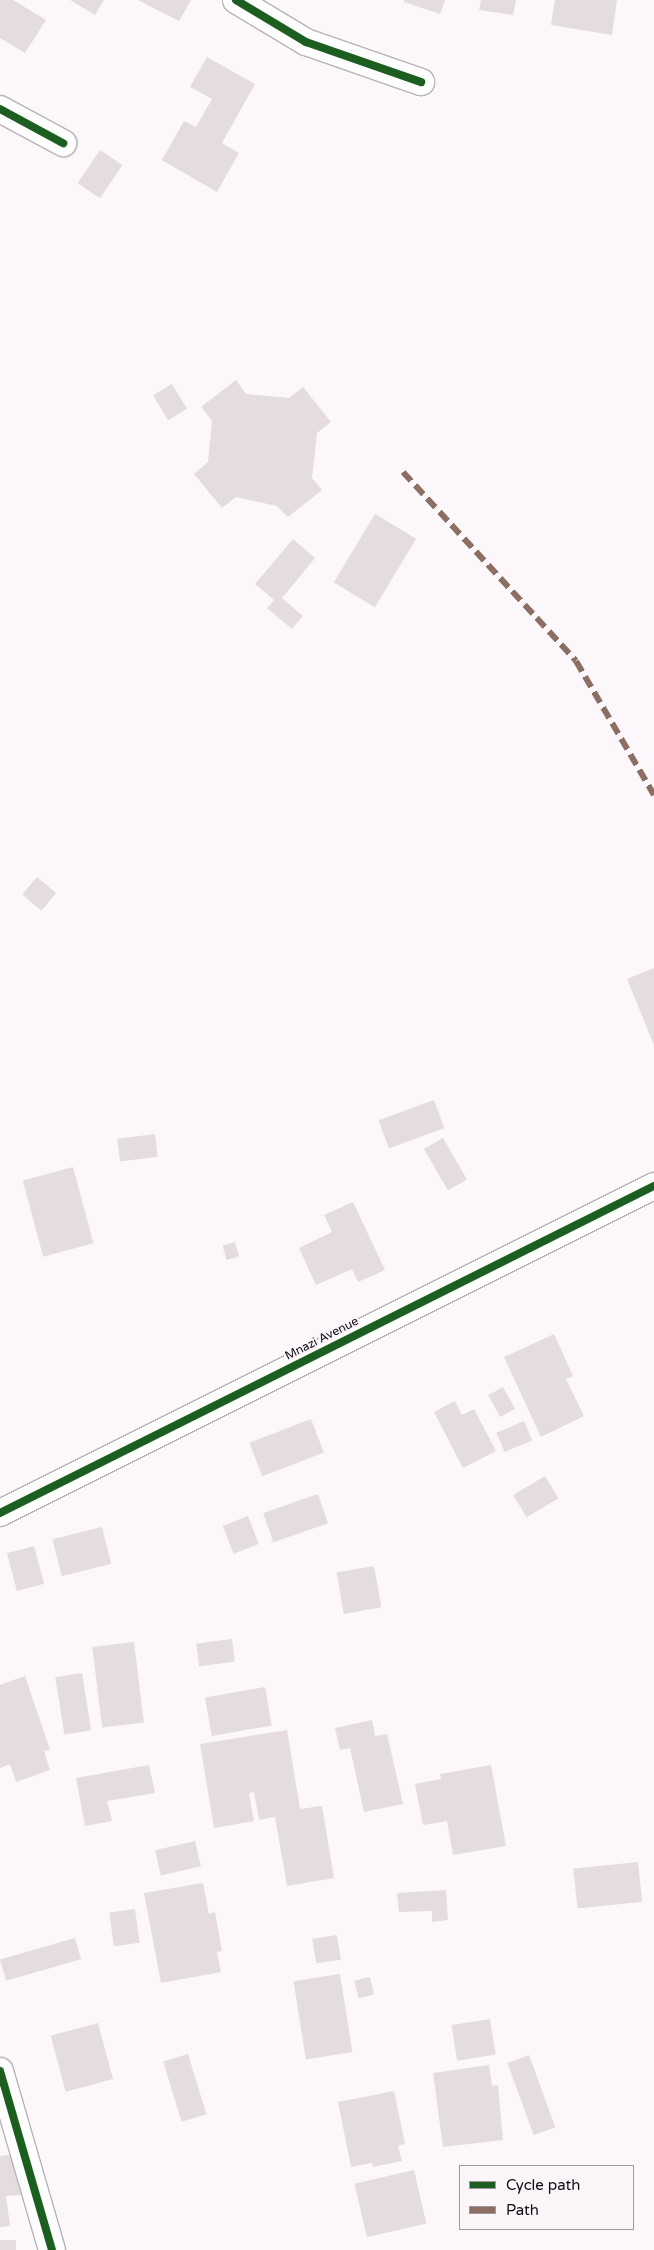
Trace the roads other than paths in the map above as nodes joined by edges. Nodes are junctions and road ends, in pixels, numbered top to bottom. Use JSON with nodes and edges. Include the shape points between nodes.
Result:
{"nodes":[{"id":1,"x":236,"y":0,"type":"edge"},
{"id":2,"x":421,"y":82,"type":"dead end"},
{"id":3,"x":0,"y":109,"type":"edge"},
{"id":4,"x":63,"y":143,"type":"dead end"},
{"id":5,"x":654,"y":1186,"type":"edge"},
{"id":6,"x":0,"y":1513,"type":"edge"},
{"id":7,"x":0,"y":2071,"type":"edge"},
{"id":8,"x":52,"y":2250,"type":"edge"}],
"edges":[{"from":1,"to":2,"type":"street","via":[[306,42]]},
{"from":3,"to":4,"type":"street"},
{"from":5,"to":6,"type":"street","name":"Mnazi Avenue"},
{"from":7,"to":8,"type":"street"}]}
